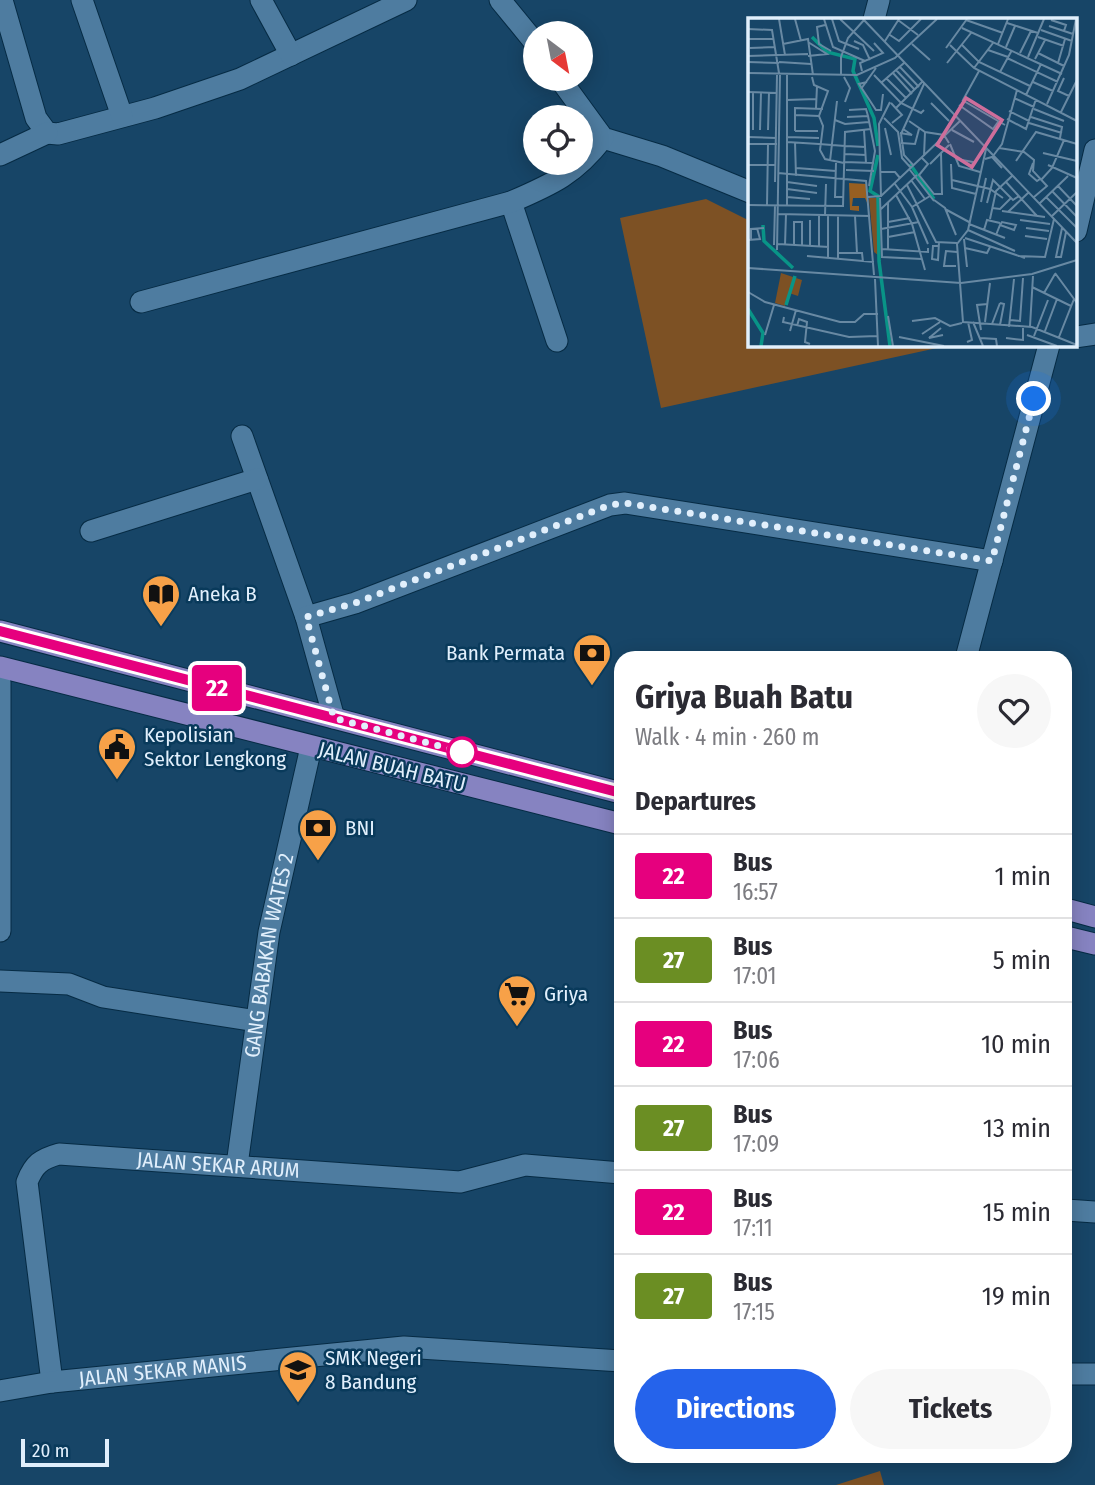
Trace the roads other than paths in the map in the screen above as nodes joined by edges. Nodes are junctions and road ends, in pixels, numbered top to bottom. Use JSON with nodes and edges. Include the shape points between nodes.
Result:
{"nodes":[{"id":1,"x":2,"y":0,"type":"edge"},
{"id":2,"x":82,"y":0,"type":"edge"},
{"id":3,"x":261,"y":0,"type":"edge"},
{"id":4,"x":406,"y":0,"type":"edge"},
{"id":5,"x":500,"y":0,"type":"edge"},
{"id":6,"x":879,"y":0,"type":"edge"},
{"id":7,"x":874,"y":18,"type":"edge"},
{"id":8,"x":523,"y":28,"type":"edge"},
{"id":9,"x":291,"y":55,"type":"junction"},
{"id":10,"x":569,"y":91,"type":"edge"},
{"id":11,"x":121,"y":116,"type":"junction"},
{"id":12,"x":47,"y":133,"type":"junction"},
{"id":13,"x":603,"y":138,"type":"junction"},
{"id":14,"x":1095,"y":150,"type":"edge"},
{"id":15,"x":0,"y":155,"type":"edge"},
{"id":16,"x":748,"y":191,"type":"edge"},
{"id":17,"x":511,"y":202,"type":"junction"},
{"id":18,"x":1078,"y":222,"type":"edge"},
{"id":19,"x":141,"y":302,"type":"dead end"},
{"id":20,"x":557,"y":341,"type":"dead end"},
{"id":21,"x":1049,"y":346,"type":"edge"},
{"id":22,"x":243,"y":436,"type":"dead end"},
{"id":23,"x":257,"y":479,"type":"junction"},
{"id":24,"x":91,"y":531,"type":"dead end"},
{"id":25,"x":992,"y":561,"type":"junction"},
{"id":26,"x":306,"y":617,"type":"junction"},
{"id":27,"x":0,"y":631,"type":"edge"},
{"id":28,"x":968,"y":651,"type":"edge"},
{"id":29,"x":0,"y":667,"type":"edge"},
{"id":30,"x":0,"y":682,"type":"edge"},
{"id":31,"x":334,"y":718,"type":"junction"},
{"id":32,"x":311,"y":747,"type":"junction"},
{"id":33,"x":614,"y":791,"type":"edge"},
{"id":34,"x":614,"y":822,"type":"edge"},
{"id":35,"x":1072,"y":911,"type":"edge"},
{"id":36,"x":1095,"y":917,"type":"edge"},
{"id":37,"x":0,"y":931,"type":"edge"},
{"id":38,"x":1072,"y":938,"type":"edge"},
{"id":39,"x":1095,"y":944,"type":"edge"},
{"id":40,"x":0,"y":981,"type":"edge"},
{"id":41,"x":256,"y":1021,"type":"junction"},
{"id":42,"x":237,"y":1165,"type":"junction"},
{"id":43,"x":614,"y":1172,"type":"edge"},
{"id":44,"x":1072,"y":1210,"type":"edge"},
{"id":45,"x":1095,"y":1212,"type":"edge"},
{"id":46,"x":614,"y":1361,"type":"edge"},
{"id":47,"x":1072,"y":1374,"type":"edge"},
{"id":48,"x":1095,"y":1374,"type":"edge"},
{"id":49,"x":52,"y":1382,"type":"junction"},
{"id":50,"x":0,"y":1391,"type":"edge"}],
"edges":[{"from":1,"to":12,"type":"street","via":[[36,118]]},
{"from":2,"to":11,"type":"street"},
{"from":3,"to":9,"type":"street"},
{"from":4,"to":9,"type":"street"},
{"from":5,"to":8,"type":"street"},
{"from":6,"to":7,"type":"street"},
{"from":9,"to":11,"type":"street","via":[[240,79]]},
{"from":10,"to":13,"type":"street"},
{"from":11,"to":12,"type":"street"},
{"from":12,"to":15,"type":"street"},
{"from":13,"to":16,"type":"street"},
{"from":13,"to":17,"type":"street","via":[[583,164],[549,186]]},
{"from":14,"to":18,"type":"street"},
{"from":17,"to":19,"type":"street"},
{"from":17,"to":20,"type":"street"},
{"from":21,"to":25,"type":"street"},
{"from":22,"to":23,"type":"street"},
{"from":23,"to":24,"type":"street"},
{"from":23,"to":26,"type":"street"},
{"from":25,"to":26,"type":"street","via":[[625,503]]},
{"from":25,"to":28,"type":"street"},
{"from":26,"to":31,"type":"street"},
{"from":27,"to":31,"type":"main road","name":"JALAN BUAH BATU"},
{"from":29,"to":32,"type":"main road","name":"JALAN BUAH BATU"},
{"from":30,"to":37,"type":"street"},
{"from":31,"to":33,"type":"main road","name":"JALAN BUAH BATU"},
{"from":32,"to":34,"type":"main road","name":"JALAN BUAH BATU"},
{"from":32,"to":41,"type":"street","name":"GANG BABAKAN WATES 2","via":[[269,933]]},
{"from":35,"to":36,"type":"main road"},
{"from":38,"to":39,"type":"main road"},
{"from":40,"to":41,"type":"street","via":[[69,984],[103,997]]},
{"from":41,"to":42,"type":"street","name":"GANG BABAKAN WATES 2"},
{"from":42,"to":43,"type":"street","name":"JALAN SEKAR ARUM","via":[[460,1182],[525,1165]]},
{"from":42,"to":49,"type":"street","name":"JALAN SEKAR ARUM","via":[[59,1154],[42,1159],[33,1168],[27,1182]]},
{"from":44,"to":45,"type":"street"},
{"from":46,"to":49,"type":"street","name":"JALAN SEKAR MANIS","via":[[404,1347]]},
{"from":47,"to":48,"type":"street"},
{"from":49,"to":50,"type":"street","name":"JALAN SEKAR MANIS"}]}
